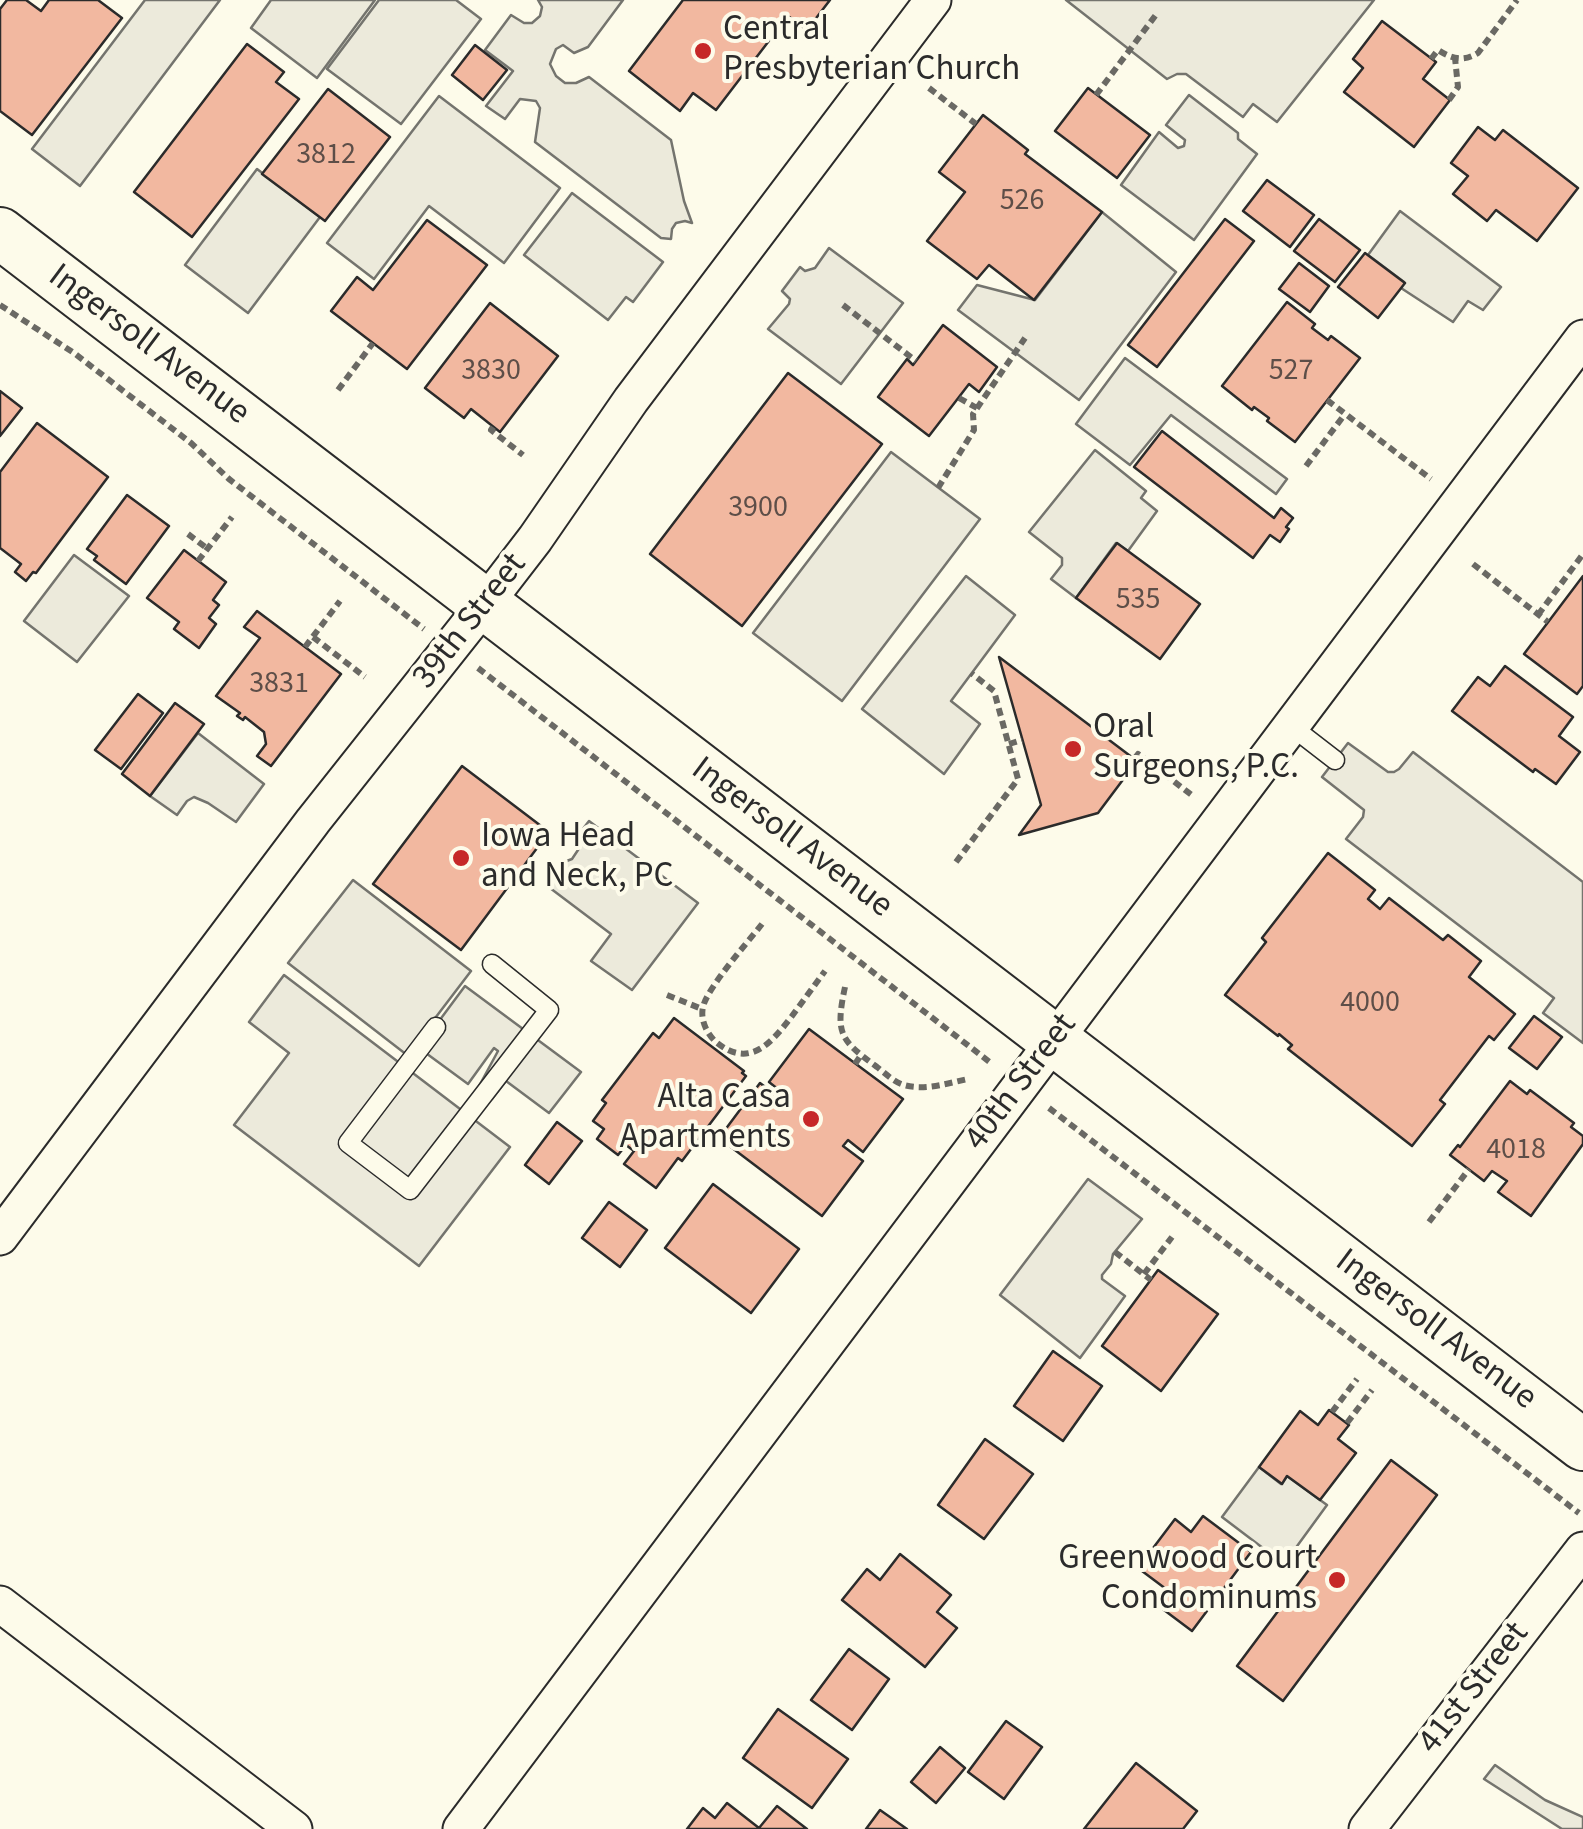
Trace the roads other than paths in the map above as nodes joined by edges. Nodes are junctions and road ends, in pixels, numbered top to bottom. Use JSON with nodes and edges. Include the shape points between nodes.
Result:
{"nodes":[{"id":1,"x":933,"y":0,"type":"edge"},
{"id":2,"x":0,"y":232,"type":"edge"},
{"id":3,"x":1583,"y":338,"type":"edge"},
{"id":4,"x":485,"y":604,"type":"junction"},
{"id":5,"x":1291,"y":726,"type":"junction"},
{"id":6,"x":1335,"y":760,"type":"dead end"},
{"id":7,"x":492,"y":964,"type":"dead end"},
{"id":8,"x":436,"y":1027,"type":"dead end"},
{"id":9,"x":1056,"y":1041,"type":"junction"},
{"id":10,"x":0,"y":1237,"type":"edge"},
{"id":11,"x":1583,"y":1444,"type":"edge"},
{"id":12,"x":1583,"y":1550,"type":"edge"},
{"id":13,"x":0,"y":1604,"type":"edge"},
{"id":14,"x":294,"y":1829,"type":"edge"},
{"id":15,"x":462,"y":1829,"type":"edge"},
{"id":16,"x":1367,"y":1829,"type":"edge"}],
"edges":[{"from":1,"to":4,"type":"street","name":"39th Street"},
{"from":2,"to":4,"type":"main road","name":"Ingersoll Avenue"},
{"from":3,"to":5,"type":"street","name":"40th Street"},
{"from":4,"to":9,"type":"main road","name":"Ingersoll Avenue"},
{"from":4,"to":10,"type":"street","name":"39th Street"},
{"from":5,"to":6,"type":"lane"},
{"from":5,"to":9,"type":"street","name":"40th Street"},
{"from":7,"to":8,"type":"lane","via":[[549,1010],[410,1190],[348,1143]]},
{"from":9,"to":11,"type":"main road","name":"Ingersoll Avenue"},
{"from":9,"to":15,"type":"street","name":"40th Street"},
{"from":12,"to":16,"type":"street","name":"41st Street"},
{"from":13,"to":14,"type":"street"}]}
